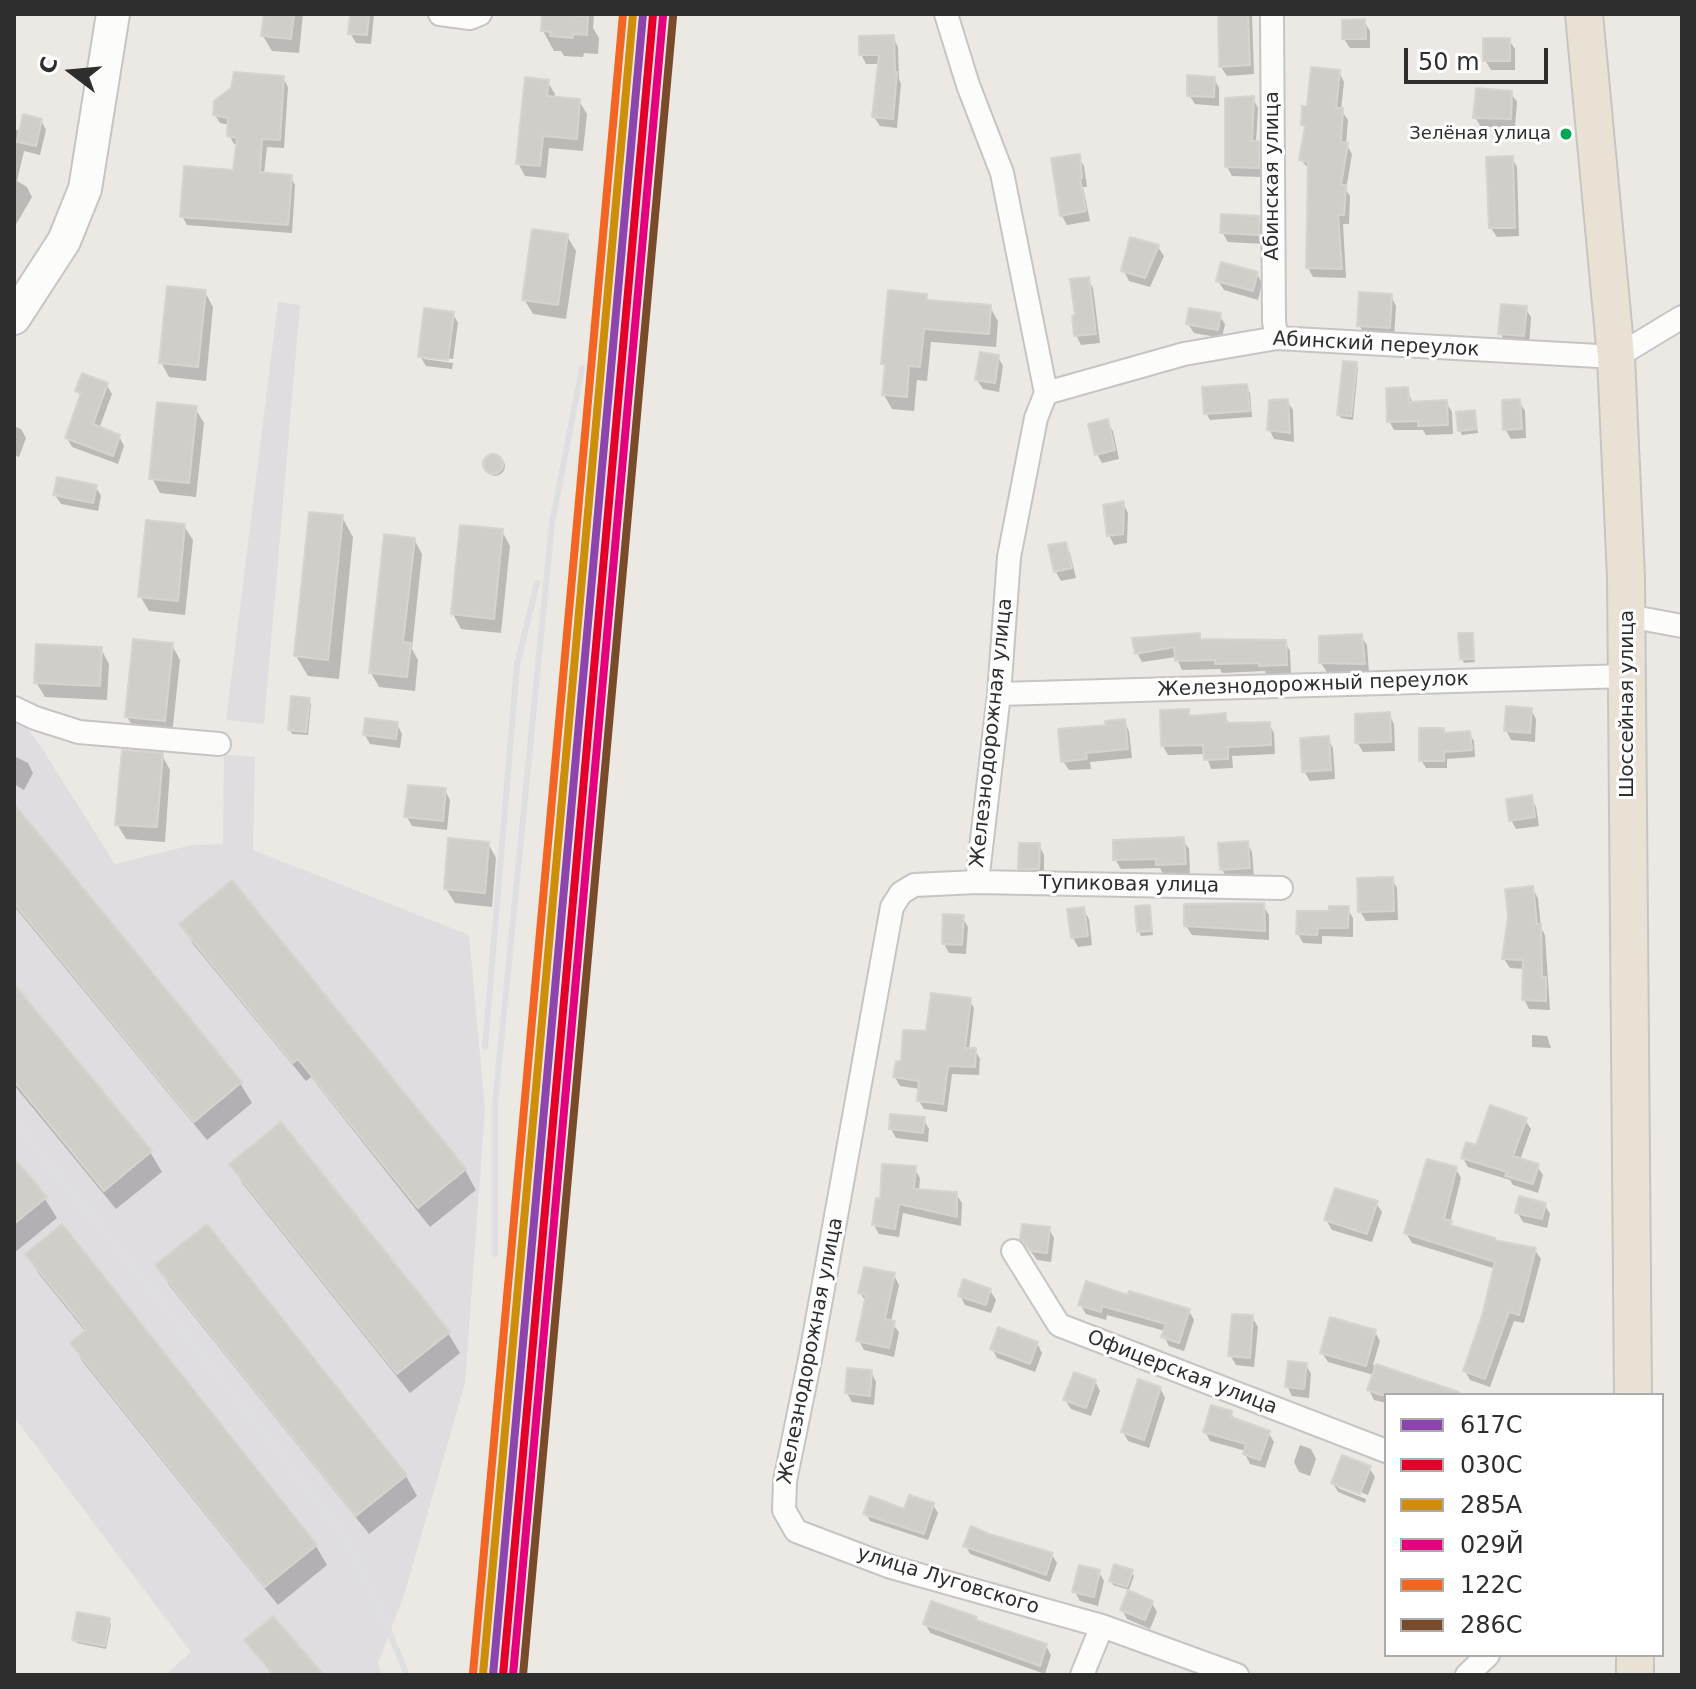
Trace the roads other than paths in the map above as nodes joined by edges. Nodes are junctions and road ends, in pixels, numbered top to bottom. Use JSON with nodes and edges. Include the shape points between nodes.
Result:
{"nodes":[{"id":1,"x":113,"y":14,"type":"edge"},
{"id":2,"x":440,"y":14,"type":"edge"},
{"id":3,"x":480,"y":14,"type":"edge"},
{"id":4,"x":946,"y":14,"type":"edge"},
{"id":5,"x":1272,"y":14,"type":"edge"},
{"id":6,"x":1584,"y":14,"type":"edge"},
{"id":7,"x":1682,"y":317,"type":"edge"},
{"id":8,"x":14,"y":318,"type":"edge"},
{"id":9,"x":1277,"y":338,"type":"junction"},
{"id":10,"x":1616,"y":357,"type":"junction"},
{"id":11,"x":1046,"y":393,"type":"junction"},
{"id":12,"x":1628,"y":616,"type":"junction"},
{"id":13,"x":1682,"y":626,"type":"edge"},
{"id":14,"x":1628,"y":676,"type":"junction"},
{"id":15,"x":999,"y":694,"type":"junction"},
{"id":16,"x":14,"y":708,"type":"edge"},
{"id":17,"x":219,"y":744,"type":"dead end"},
{"id":18,"x":977,"y":882,"type":"junction"},
{"id":19,"x":1281,"y":888,"type":"dead end"},
{"id":20,"x":1013,"y":1251,"type":"dead end"},
{"id":21,"x":1633,"y":1393,"type":"edge"},
{"id":22,"x":1384,"y":1450,"type":"edge"},
{"id":23,"x":796,"y":1531,"type":"joint"},
{"id":24,"x":1102,"y":1626,"type":"junction"},
{"id":25,"x":1486,"y":1657,"type":"edge"},
{"id":26,"x":1082,"y":1675,"type":"edge"},
{"id":27,"x":1237,"y":1675,"type":"edge"},
{"id":28,"x":1467,"y":1675,"type":"edge"}],
"edges":[{"from":1,"to":8,"type":"main road","via":[[85,189],[64,241]]},
{"from":2,"to":3,"type":"street"},
{"from":4,"to":11,"type":"street","name":"Железнодорожная улица","via":[[1002,173]]},
{"from":5,"to":9,"type":"street","name":"Абинская улица"},
{"from":6,"to":10,"type":"highway","name":"Шоссейная улица"},
{"from":7,"to":10,"type":"street"},
{"from":9,"to":10,"type":"street","name":"Абинский переулок"},
{"from":9,"to":11,"type":"street","name":"Абинский переулок","via":[[1184,354]]},
{"from":10,"to":12,"type":"highway","name":"Шоссейная улица"},
{"from":11,"to":15,"type":"street","name":"Железнодорожная улица","via":[[1036,418],[1009,557]]},
{"from":12,"to":13,"type":"street"},
{"from":12,"to":14,"type":"highway","name":"Шоссейная улица"},
{"from":14,"to":15,"type":"street","name":"Железнодорожный переулок"},
{"from":14,"to":21,"type":"highway","name":"Шоссейная улица"},
{"from":15,"to":18,"type":"street","name":"Железнодорожная улица"},
{"from":16,"to":17,"type":"street","via":[[79,732]]},
{"from":18,"to":19,"type":"street","name":"Тупиковая улица"},
{"from":18,"to":23,"type":"street","name":"Железнодорожная улица","via":[[914,885],[892,907],[785,1481],[784,1510]]},
{"from":20,"to":22,"type":"street","name":"Офицерская улица","via":[[1059,1325]]},
{"from":23,"to":24,"type":"street","name":"улица Луговского","via":[[891,1567]]},
{"from":24,"to":26,"type":"street"},
{"from":24,"to":27,"type":"street","name":"улица Луговского"},
{"from":25,"to":28,"type":"street"}]}
